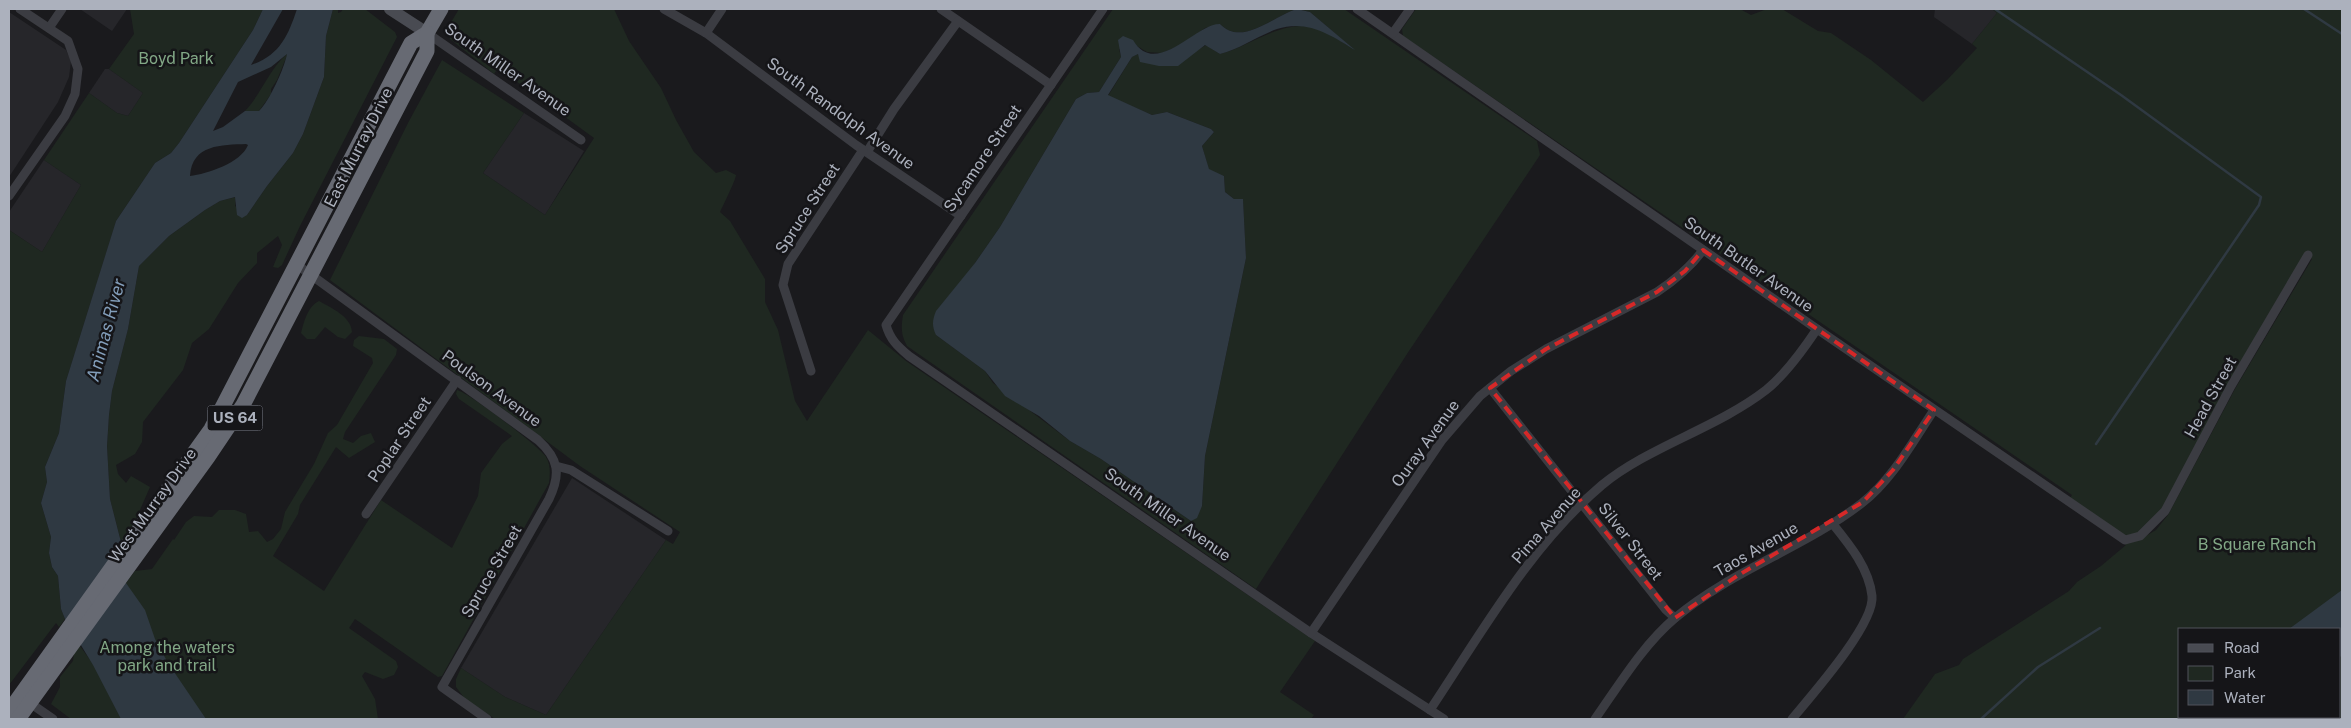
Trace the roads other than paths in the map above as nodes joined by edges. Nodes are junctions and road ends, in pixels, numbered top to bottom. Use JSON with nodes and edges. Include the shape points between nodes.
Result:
{"nodes":[{"id":1,"x":20,"y":9,"type":"edge"},
{"id":2,"x":62,"y":9,"type":"edge"},
{"id":3,"x":390,"y":9,"type":"edge"},
{"id":4,"x":441,"y":9,"type":"edge"},
{"id":5,"x":664,"y":9,"type":"edge"},
{"id":6,"x":722,"y":9,"type":"edge"},
{"id":7,"x":941,"y":9,"type":"edge"},
{"id":8,"x":1103,"y":9,"type":"edge"},
{"id":9,"x":1357,"y":9,"type":"edge"},
{"id":10,"x":1410,"y":9,"type":"edge"},
{"id":11,"x":958,"y":21,"type":"junction"},
{"id":12,"x":49,"y":28,"type":"junction"},
{"id":13,"x":427,"y":33,"type":"junction"},
{"id":14,"x":706,"y":33,"type":"junction"},
{"id":15,"x":1393,"y":33,"type":"junction"},
{"id":16,"x":1051,"y":85,"type":"junction"},
{"id":17,"x":581,"y":140,"type":"dead end"},
{"id":18,"x":865,"y":151,"type":"junction"},
{"id":19,"x":9,"y":196,"type":"edge"},
{"id":20,"x":961,"y":216,"type":"junction"},
{"id":21,"x":1703,"y":250,"type":"junction"},
{"id":22,"x":2308,"y":255,"type":"dead end"},
{"id":23,"x":296,"y":264,"type":"junction"},
{"id":24,"x":311,"y":275,"type":"junction"},
{"id":25,"x":886,"y":325,"type":"joint"},
{"id":26,"x":1817,"y":330,"type":"junction"},
{"id":27,"x":811,"y":371,"type":"dead end"},
{"id":28,"x":457,"y":380,"type":"junction"},
{"id":29,"x":1490,"y":388,"type":"junction"},
{"id":30,"x":1934,"y":410,"type":"junction"},
{"id":31,"x":556,"y":466,"type":"junction"},
{"id":32,"x":1583,"y":503,"type":"junction"},
{"id":33,"x":366,"y":514,"type":"dead end"},
{"id":34,"x":1832,"y":523,"type":"junction"},
{"id":35,"x":668,"y":531,"type":"dead end"},
{"id":36,"x":2125,"y":540,"type":"joint"},
{"id":37,"x":139,"y":543,"type":"junction"},
{"id":38,"x":1675,"y":618,"type":"junction"},
{"id":39,"x":1312,"y":633,"type":"junction"},
{"id":40,"x":30,"y":703,"type":"junction"},
{"id":41,"x":1430,"y":710,"type":"junction"},
{"id":42,"x":9,"y":711,"type":"edge"},
{"id":43,"x":18,"y":719,"type":"edge"},
{"id":44,"x":52,"y":719,"type":"edge"},
{"id":45,"x":487,"y":719,"type":"edge"},
{"id":46,"x":1444,"y":719,"type":"edge"},
{"id":47,"x":1595,"y":719,"type":"edge"},
{"id":48,"x":1792,"y":719,"type":"edge"}],
"edges":[{"from":1,"to":12,"type":"street"},
{"from":2,"to":12,"type":"street"},
{"from":3,"to":13,"type":"main road","name":"South Miller Avenue"},
{"from":4,"to":13,"type":"highway","name":"East Murray Drive","number":"US 64"},
{"from":5,"to":14,"type":"street","name":"South Randolph Avenue"},
{"from":6,"to":14,"type":"street"},
{"from":7,"to":11,"type":"street"},
{"from":8,"to":16,"type":"street","name":"Sycamore Street"},
{"from":9,"to":15,"type":"street","name":"South Butler Avenue"},
{"from":10,"to":15,"type":"street"},
{"from":11,"to":16,"type":"street"},
{"from":11,"to":18,"type":"street","name":"Spruce Street"},
{"from":12,"to":19,"type":"street","via":[[68,41],[78,69],[75,94],[65,116]]},
{"from":13,"to":17,"type":"street","name":"South Miller Avenue"},
{"from":13,"to":23,"type":"highway","name":"East Murray Drive","number":"US 64","via":[[411,43]]},
{"from":13,"to":24,"type":"highway","name":"East Murray Drive","number":"US 64","via":[[427,51]]},
{"from":14,"to":18,"type":"street","name":"South Randolph Avenue"},
{"from":15,"to":21,"type":"street","name":"South Butler Avenue"},
{"from":16,"to":20,"type":"street","name":"Sycamore Street"},
{"from":18,"to":20,"type":"street","name":"South Randolph Avenue"},
{"from":18,"to":27,"type":"street","name":"Spruce Street","via":[[788,264],[783,285]]},
{"from":20,"to":25,"type":"street","name":"Sycamore Street"},
{"from":21,"to":26,"type":"street","name":"South Butler Avenue"},
{"from":21,"to":29,"type":"street","name":"Ouray Avenue","via":[[1695,261],[1657,292],[1546,349]]},
{"from":22,"to":36,"type":"street","name":"Head Street","via":[[2165,511],[2140,536]]},
{"from":23,"to":24,"type":"street","name":"Poulson Avenue"},
{"from":23,"to":37,"type":"highway","name":"West Murray Drive","number":"US 64","via":[[211,429]]},
{"from":24,"to":28,"type":"street","name":"Poulson Avenue"},
{"from":24,"to":37,"type":"highway","name":"West Murray Drive","number":"US 64","via":[[238,412]]},
{"from":25,"to":39,"type":"street","name":"South Miller Avenue","via":[[893,341],[909,356]]},
{"from":26,"to":30,"type":"street","name":"South Butler Avenue"},
{"from":26,"to":32,"type":"street","name":"Pima Avenue","via":[[1778,380],[1766,390],[1629,468]]},
{"from":28,"to":31,"type":"street","name":"Poulson Avenue","via":[[538,440]]},
{"from":28,"to":33,"type":"street","name":"Poplar Street"},
{"from":29,"to":32,"type":"street","name":"Silver Street"},
{"from":29,"to":39,"type":"street","name":"Ouray Avenue","via":[[1452,427]]},
{"from":30,"to":34,"type":"street","name":"Taos Avenue","via":[[1878,488]]},
{"from":30,"to":36,"type":"street","name":"South Butler Avenue"},
{"from":31,"to":35,"type":"street","via":[[571,470]]},
{"from":31,"to":45,"type":"street","name":"Spruce Street","via":[[556,481],[549,499],[442,687]]},
{"from":32,"to":38,"type":"street","name":"Silver Street"},
{"from":32,"to":41,"type":"street","name":"Pima Avenue","via":[[1524,570]]},
{"from":34,"to":38,"type":"street","name":"Taos Avenue","via":[[1737,576]]},
{"from":34,"to":48,"type":"street","via":[[1862,565],[1871,592],[1870,609],[1852,644]]},
{"from":37,"to":40,"type":"highway","name":"West Murray Drive","number":"US 64"},
{"from":37,"to":42,"type":"highway","name":"West Murray Drive","number":"US 64","via":[[58,642]]},
{"from":38,"to":47,"type":"street","name":"Taos Avenue","via":[[1639,659]]},
{"from":39,"to":41,"type":"street","name":"South Miller Avenue"},
{"from":40,"to":43,"type":"highway","name":"West Murray Drive","number":"US 64"},
{"from":40,"to":44,"type":"street"},
{"from":41,"to":46,"type":"street","name":"South Miller Avenue"}]}
